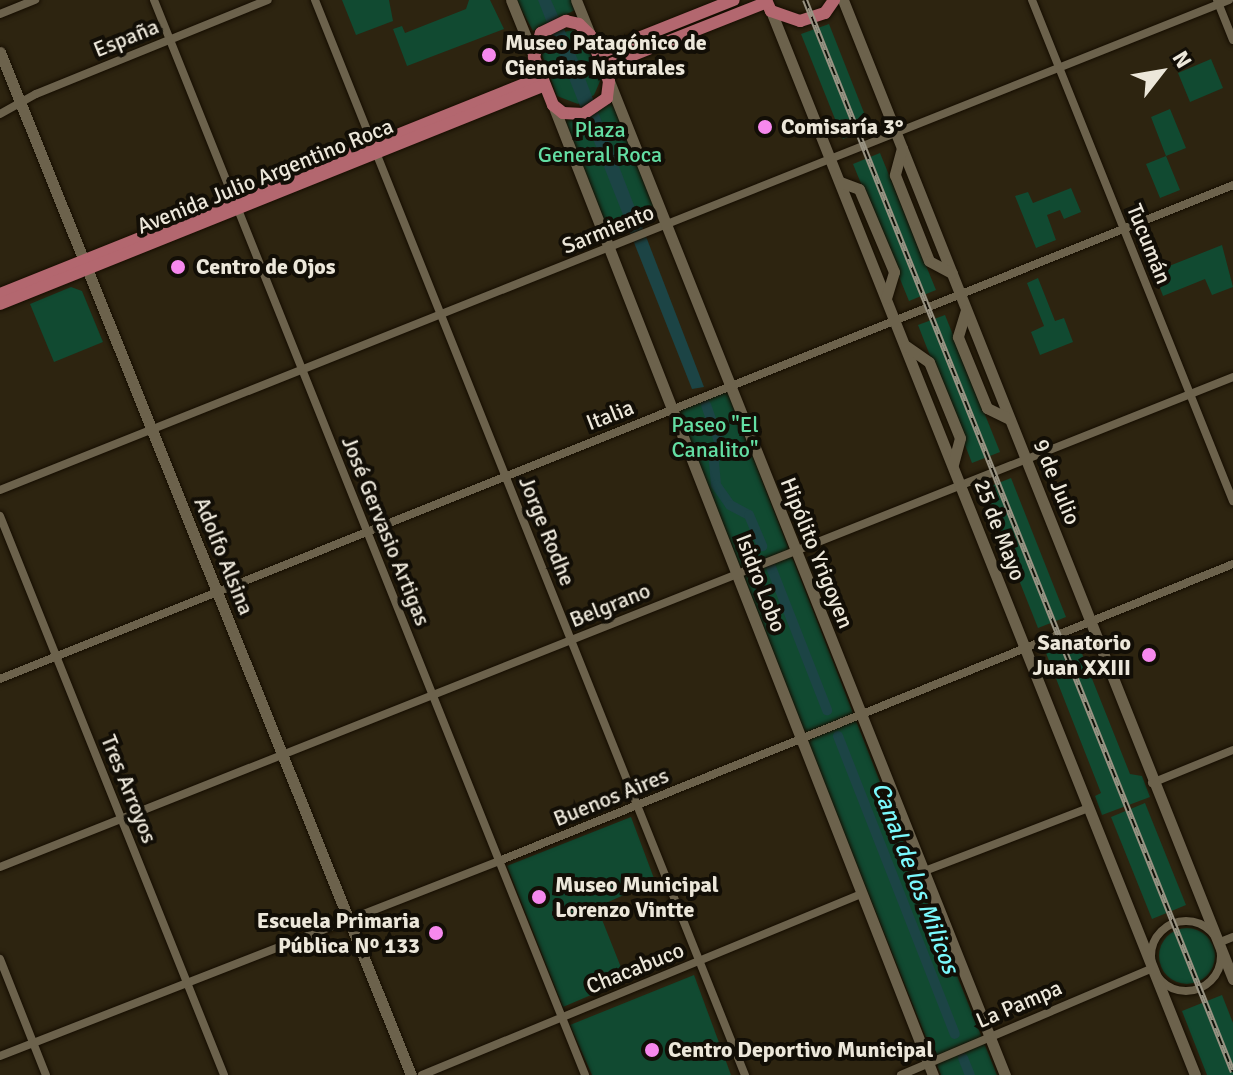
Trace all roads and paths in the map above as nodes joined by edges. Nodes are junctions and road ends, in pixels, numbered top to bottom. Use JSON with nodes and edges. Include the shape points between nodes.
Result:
{"nodes":[{"id":1,"x":35,"y":0,"type":"edge"},
{"id":2,"x":154,"y":0,"type":"edge"},
{"id":3,"x":268,"y":0,"type":"edge"},
{"id":4,"x":315,"y":0,"type":"edge"},
{"id":5,"x":511,"y":0,"type":"edge"},
{"id":6,"x":576,"y":0,"type":"edge"},
{"id":7,"x":734,"y":0,"type":"edge"},
{"id":8,"x":834,"y":0,"type":"edge"},
{"id":9,"x":843,"y":0,"type":"edge"},
{"id":10,"x":1032,"y":0,"type":"edge"},
{"id":11,"x":1229,"y":0,"type":"edge"},
{"id":12,"x":1218,"y":2,"type":"edge"},
{"id":13,"x":768,"y":4,"type":"edge"},
{"id":14,"x":0,"y":14,"type":"edge"},
{"id":15,"x":590,"y":35,"type":"junction"},
{"id":16,"x":169,"y":40,"type":"junction"},
{"id":17,"x":1233,"y":40,"type":"edge"},
{"id":18,"x":0,"y":52,"type":"edge"},
{"id":19,"x":598,"y":54,"type":"junction"},
{"id":20,"x":534,"y":57,"type":"junction"},
{"id":21,"x":603,"y":67,"type":"junction"},
{"id":22,"x":1059,"y":67,"type":"junction"},
{"id":23,"x":543,"y":81,"type":"junction"},
{"id":24,"x":609,"y":81,"type":"junction"},
{"id":25,"x":21,"y":103,"type":"junction"},
{"id":26,"x":553,"y":105,"type":"junction"},
{"id":27,"x":0,"y":114,"type":"edge"},
{"id":28,"x":896,"y":133,"type":"junction"},
{"id":29,"x":374,"y":149,"type":"junction"},
{"id":30,"x":831,"y":160,"type":"junction"},
{"id":31,"x":1233,"y":185,"type":"edge"},
{"id":32,"x":236,"y":204,"type":"junction"},
{"id":33,"x":666,"y":226,"type":"junction"},
{"id":34,"x":1124,"y":230,"type":"junction"},
{"id":35,"x":609,"y":248,"type":"junction"},
{"id":36,"x":85,"y":265,"type":"junction"},
{"id":37,"x":0,"y":294,"type":"edge"},
{"id":38,"x":960,"y":294,"type":"junction"},
{"id":39,"x":0,"y":304,"type":"edge"},
{"id":40,"x":441,"y":315,"type":"junction"},
{"id":41,"x":895,"y":320,"type":"junction"},
{"id":42,"x":302,"y":370,"type":"junction"},
{"id":43,"x":1233,"y":377,"type":"edge"},
{"id":44,"x":730,"y":386,"type":"junction"},
{"id":45,"x":1190,"y":395,"type":"junction"},
{"id":46,"x":672,"y":410,"type":"junction"},
{"id":47,"x":151,"y":430,"type":"junction"},
{"id":48,"x":1026,"y":458,"type":"junction"},
{"id":49,"x":505,"y":475,"type":"junction"},
{"id":50,"x":960,"y":484,"type":"junction"},
{"id":51,"x":0,"y":490,"type":"edge"},
{"id":52,"x":1233,"y":501,"type":"edge"},
{"id":53,"x":0,"y":516,"type":"edge"},
{"id":54,"x":367,"y":532,"type":"junction"},
{"id":55,"x":795,"y":551,"type":"junction"},
{"id":56,"x":1233,"y":564,"type":"edge"},
{"id":57,"x":737,"y":574,"type":"junction"},
{"id":58,"x":217,"y":594,"type":"junction"},
{"id":59,"x":1091,"y":621,"type":"junction"},
{"id":60,"x":571,"y":640,"type":"junction"},
{"id":61,"x":1025,"y":648,"type":"junction"},
{"id":62,"x":56,"y":657,"type":"junction"},
{"id":63,"x":0,"y":679,"type":"edge"},
{"id":64,"x":433,"y":695,"type":"junction"},
{"id":65,"x":860,"y":715,"type":"junction"},
{"id":66,"x":801,"y":739,"type":"junction"},
{"id":67,"x":1233,"y":750,"type":"edge"},
{"id":68,"x":282,"y":755,"type":"junction"},
{"id":69,"x":1152,"y":784,"type":"junction"},
{"id":70,"x":637,"y":806,"type":"junction"},
{"id":71,"x":1089,"y":808,"type":"junction"},
{"id":72,"x":121,"y":819,"type":"junction"},
{"id":73,"x":499,"y":861,"type":"junction"},
{"id":74,"x":0,"y":867,"type":"edge"},
{"id":75,"x":922,"y":872,"type":"junction"},
{"id":76,"x":862,"y":894,"type":"junction"},
{"id":77,"x":348,"y":918,"type":"junction"},
{"id":78,"x":1233,"y":937,"type":"edge"},
{"id":79,"x":1218,"y":943,"type":"junction"},
{"id":80,"x":0,"y":959,"type":"edge"},
{"id":81,"x":699,"y":961,"type":"junction"},
{"id":82,"x":1153,"y":968,"type":"junction"},
{"id":83,"x":1233,"y":979,"type":"edge"},
{"id":84,"x":186,"y":981,"type":"junction"},
{"id":85,"x":562,"y":1017,"type":"junction"},
{"id":86,"x":989,"y":1035,"type":"junction"},
{"id":87,"x":33,"y":1043,"type":"junction"},
{"id":88,"x":0,"y":1056,"type":"edge"},
{"id":89,"x":931,"y":1070,"type":"edge"},
{"id":90,"x":46,"y":1075,"type":"edge"},
{"id":91,"x":224,"y":1075,"type":"edge"},
{"id":92,"x":411,"y":1075,"type":"edge"},
{"id":93,"x":422,"y":1075,"type":"edge"},
{"id":94,"x":585,"y":1075,"type":"edge"},
{"id":95,"x":745,"y":1075,"type":"edge"},
{"id":96,"x":901,"y":1075,"type":"edge"},
{"id":97,"x":1005,"y":1075,"type":"edge"},
{"id":98,"x":1195,"y":1075,"type":"edge"}],
"edges":[{"from":1,"to":14,"type":"street"},
{"from":2,"to":16,"type":"street","name":"José Gervasio Artigas"},
{"from":3,"to":16,"type":"street","name":"España"},
{"from":4,"to":29,"type":"street","name":"Jorge Rodhe"},
{"from":5,"to":20,"type":"main road"},
{"from":6,"to":15,"type":"main road","name":"Hipólito Yrigoyen"},
{"from":7,"to":19,"type":"main road"},
{"from":8,"to":13,"type":"main road","via":[[825,13],[806,21]]},
{"from":9,"to":28,"type":"main road"},
{"from":10,"to":22,"type":"street","name":"Tucumán"},
{"from":11,"to":12,"type":"street","name":"Sarmiento"},
{"from":12,"to":17,"type":"street"},
{"from":12,"to":22,"type":"street","name":"Sarmiento"},
{"from":13,"to":21,"type":"main road"},
{"from":13,"to":30,"type":"main road"},
{"from":15,"to":19,"type":"main road","name":"Hipólito Yrigoyen"},
{"from":15,"to":20,"type":"main road","via":[[579,24],[557,23],[537,39]]},
{"from":16,"to":25,"type":"street","name":"España"},
{"from":16,"to":32,"type":"street","name":"José Gervasio Artigas"},
{"from":18,"to":25,"type":"main road","name":"Adolfo Alsina"},
{"from":19,"to":21,"type":"main road","name":"Hipólito Yrigoyen"},
{"from":20,"to":23,"type":"main road"},
{"from":21,"to":24,"type":"main road","name":"Hipólito Yrigoyen"},
{"from":22,"to":28,"type":"street","name":"Sarmiento"},
{"from":22,"to":34,"type":"street","name":"Tucumán"},
{"from":23,"to":26,"type":"main road"},
{"from":23,"to":29,"type":"main road","name":"Avenida Julio Argentino Roca"},
{"from":24,"to":26,"type":"main road","via":[[607,98],[590,112],[570,115]]},
{"from":24,"to":33,"type":"main road","name":"Hipólito Yrigoyen"},
{"from":25,"to":27,"type":"street","name":"España"},
{"from":25,"to":36,"type":"main road","name":"Adolfo Alsina"},
{"from":26,"to":35,"type":"main road","name":"Isidro Lobo"},
{"from":28,"to":30,"type":"street","name":"Sarmiento"},
{"from":28,"to":38,"type":"main road","name":"9 de Julio","via":[[902,148],[895,175],[929,261],[952,273]]},
{"from":29,"to":32,"type":"main road","name":"Avenida Julio Argentino Roca"},
{"from":29,"to":40,"type":"street","name":"Jorge Rodhe"},
{"from":30,"to":33,"type":"street","name":"Sarmiento"},
{"from":30,"to":41,"type":"main road","via":[[840,182],[859,189],[894,272],[886,298]]},
{"from":31,"to":34,"type":"street","name":"Italia"},
{"from":32,"to":36,"type":"main road","name":"Avenida Julio Argentino Roca"},
{"from":32,"to":42,"type":"street","name":"José Gervasio Artigas"},
{"from":33,"to":35,"type":"street","name":"Sarmiento"},
{"from":33,"to":44,"type":"main road","name":"Hipólito Yrigoyen"},
{"from":34,"to":38,"type":"street","name":"Italia"},
{"from":34,"to":45,"type":"street","name":"Tucumán"},
{"from":35,"to":40,"type":"street","name":"Sarmiento"},
{"from":35,"to":46,"type":"main road","name":"Isidro Lobo"},
{"from":36,"to":37,"type":"main road","name":"Avenida Julio Argentino Roca"},
{"from":36,"to":39,"type":"main road","name":"Avenida Julio Argentino Roca"},
{"from":36,"to":47,"type":"main road","name":"Adolfo Alsina"},
{"from":38,"to":41,"type":"street","name":"Italia"},
{"from":38,"to":48,"type":"main road","name":"9 de Julio"},
{"from":40,"to":42,"type":"street","name":"Sarmiento"},
{"from":40,"to":49,"type":"street","name":"Jorge Rodhe"},
{"from":41,"to":44,"type":"street","name":"Italia"},
{"from":41,"to":50,"type":"main road","name":"25 de Mayo","via":[[906,345],[929,362],[960,438],[953,465]]},
{"from":42,"to":47,"type":"street","name":"Sarmiento"},
{"from":42,"to":54,"type":"street","name":"José Gervasio Artigas"},
{"from":43,"to":45,"type":"street","name":"Belgrano"},
{"from":44,"to":46,"type":"street","name":"Italia"},
{"from":44,"to":55,"type":"main road","name":"Hipólito Yrigoyen"},
{"from":45,"to":48,"type":"street","name":"Belgrano"},
{"from":45,"to":52,"type":"street","name":"Tucumán"},
{"from":46,"to":49,"type":"street","name":"Italia"},
{"from":46,"to":57,"type":"main road","name":"Isidro Lobo"},
{"from":47,"to":51,"type":"street","name":"Sarmiento"},
{"from":47,"to":58,"type":"main road","name":"Adolfo Alsina"},
{"from":48,"to":50,"type":"street","name":"Belgrano"},
{"from":48,"to":59,"type":"main road","name":"9 de Julio"},
{"from":49,"to":54,"type":"street","name":"Italia"},
{"from":49,"to":60,"type":"street","name":"Jorge Rodhe"},
{"from":50,"to":55,"type":"street","name":"Belgrano"},
{"from":50,"to":61,"type":"main road","name":"25 de Mayo"},
{"from":53,"to":62,"type":"street","name":"Tres Arroyos"},
{"from":54,"to":58,"type":"street","name":"Italia"},
{"from":54,"to":64,"type":"street","name":"José Gervasio Artigas"},
{"from":55,"to":57,"type":"street","name":"Belgrano"},
{"from":55,"to":65,"type":"main road","name":"Hipólito Yrigoyen"},
{"from":56,"to":59,"type":"street","name":"Buenos Aires"},
{"from":57,"to":60,"type":"street","name":"Belgrano"},
{"from":57,"to":66,"type":"main road","name":"Isidro Lobo"},
{"from":58,"to":62,"type":"street","name":"Italia"},
{"from":58,"to":68,"type":"main road","name":"Adolfo Alsina"},
{"from":59,"to":61,"type":"street","name":"Buenos Aires"},
{"from":59,"to":69,"type":"main road","name":"9 de Julio"},
{"from":60,"to":64,"type":"street","name":"Belgrano"},
{"from":60,"to":70,"type":"street","name":"Jorge Rodhe"},
{"from":61,"to":65,"type":"street","name":"Buenos Aires"},
{"from":61,"to":71,"type":"main road","name":"25 de Mayo"},
{"from":62,"to":63,"type":"street","name":"Italia"},
{"from":62,"to":72,"type":"street","name":"Tres Arroyos"},
{"from":64,"to":68,"type":"street","name":"Belgrano"},
{"from":64,"to":73,"type":"street","name":"José Gervasio Artigas"},
{"from":65,"to":66,"type":"street","name":"Buenos Aires"},
{"from":65,"to":75,"type":"main road","name":"Hipólito Yrigoyen"},
{"from":66,"to":70,"type":"street","name":"Buenos Aires"},
{"from":66,"to":76,"type":"main road","name":"Isidro Lobo"},
{"from":67,"to":69,"type":"street"},
{"from":68,"to":72,"type":"street","name":"Belgrano"},
{"from":68,"to":77,"type":"main road","name":"Adolfo Alsina"},
{"from":69,"to":79,"type":"main road","name":"9 de Julio"},
{"from":70,"to":73,"type":"street","name":"Buenos Aires"},
{"from":70,"to":81,"type":"street","name":"Jorge Rodhe"},
{"from":71,"to":75,"type":"street"},
{"from":71,"to":82,"type":"main road","name":"25 de Mayo"},
{"from":72,"to":74,"type":"street","name":"Belgrano"},
{"from":72,"to":84,"type":"street","name":"Tres Arroyos"},
{"from":73,"to":77,"type":"street","name":"Buenos Aires"},
{"from":73,"to":85,"type":"street","name":"José Gervasio Artigas"},
{"from":75,"to":86,"type":"main road","name":"Hipólito Yrigoyen"},
{"from":76,"to":81,"type":"street","name":"Chacabuco"},
{"from":76,"to":89,"type":"main road","name":"Isidro Lobo"},
{"from":77,"to":84,"type":"street","name":"Buenos Aires"},
{"from":77,"to":92,"type":"main road","name":"Adolfo Alsina"},
{"from":78,"to":79,"type":"street"},
{"from":79,"to":82,"type":"street","via":[[1204,925],[1173,923],[1155,938]]},
{"from":79,"to":82,"type":"street","via":[[1220,966],[1200,988],[1172,988]]},
{"from":79,"to":83,"type":"main road","name":"9 de Julio"},
{"from":80,"to":87,"type":"street"},
{"from":81,"to":85,"type":"street","name":"Chacabuco"},
{"from":81,"to":95,"type":"street","name":"Jorge Rodhe"},
{"from":82,"to":86,"type":"street","name":"La Pampa"},
{"from":82,"to":98,"type":"main road","name":"25 de Mayo"},
{"from":84,"to":87,"type":"street","name":"Buenos Aires"},
{"from":84,"to":91,"type":"street","name":"Tres Arroyos"},
{"from":85,"to":93,"type":"street","name":"Chacabuco"},
{"from":85,"to":94,"type":"street","name":"José Gervasio Artigas"},
{"from":86,"to":89,"type":"street","name":"La Pampa"},
{"from":86,"to":97,"type":"main road","name":"Hipólito Yrigoyen"},
{"from":87,"to":88,"type":"street","name":"Buenos Aires"},
{"from":87,"to":90,"type":"street"},
{"from":89,"to":96,"type":"street","name":"La Pampa"}]}
